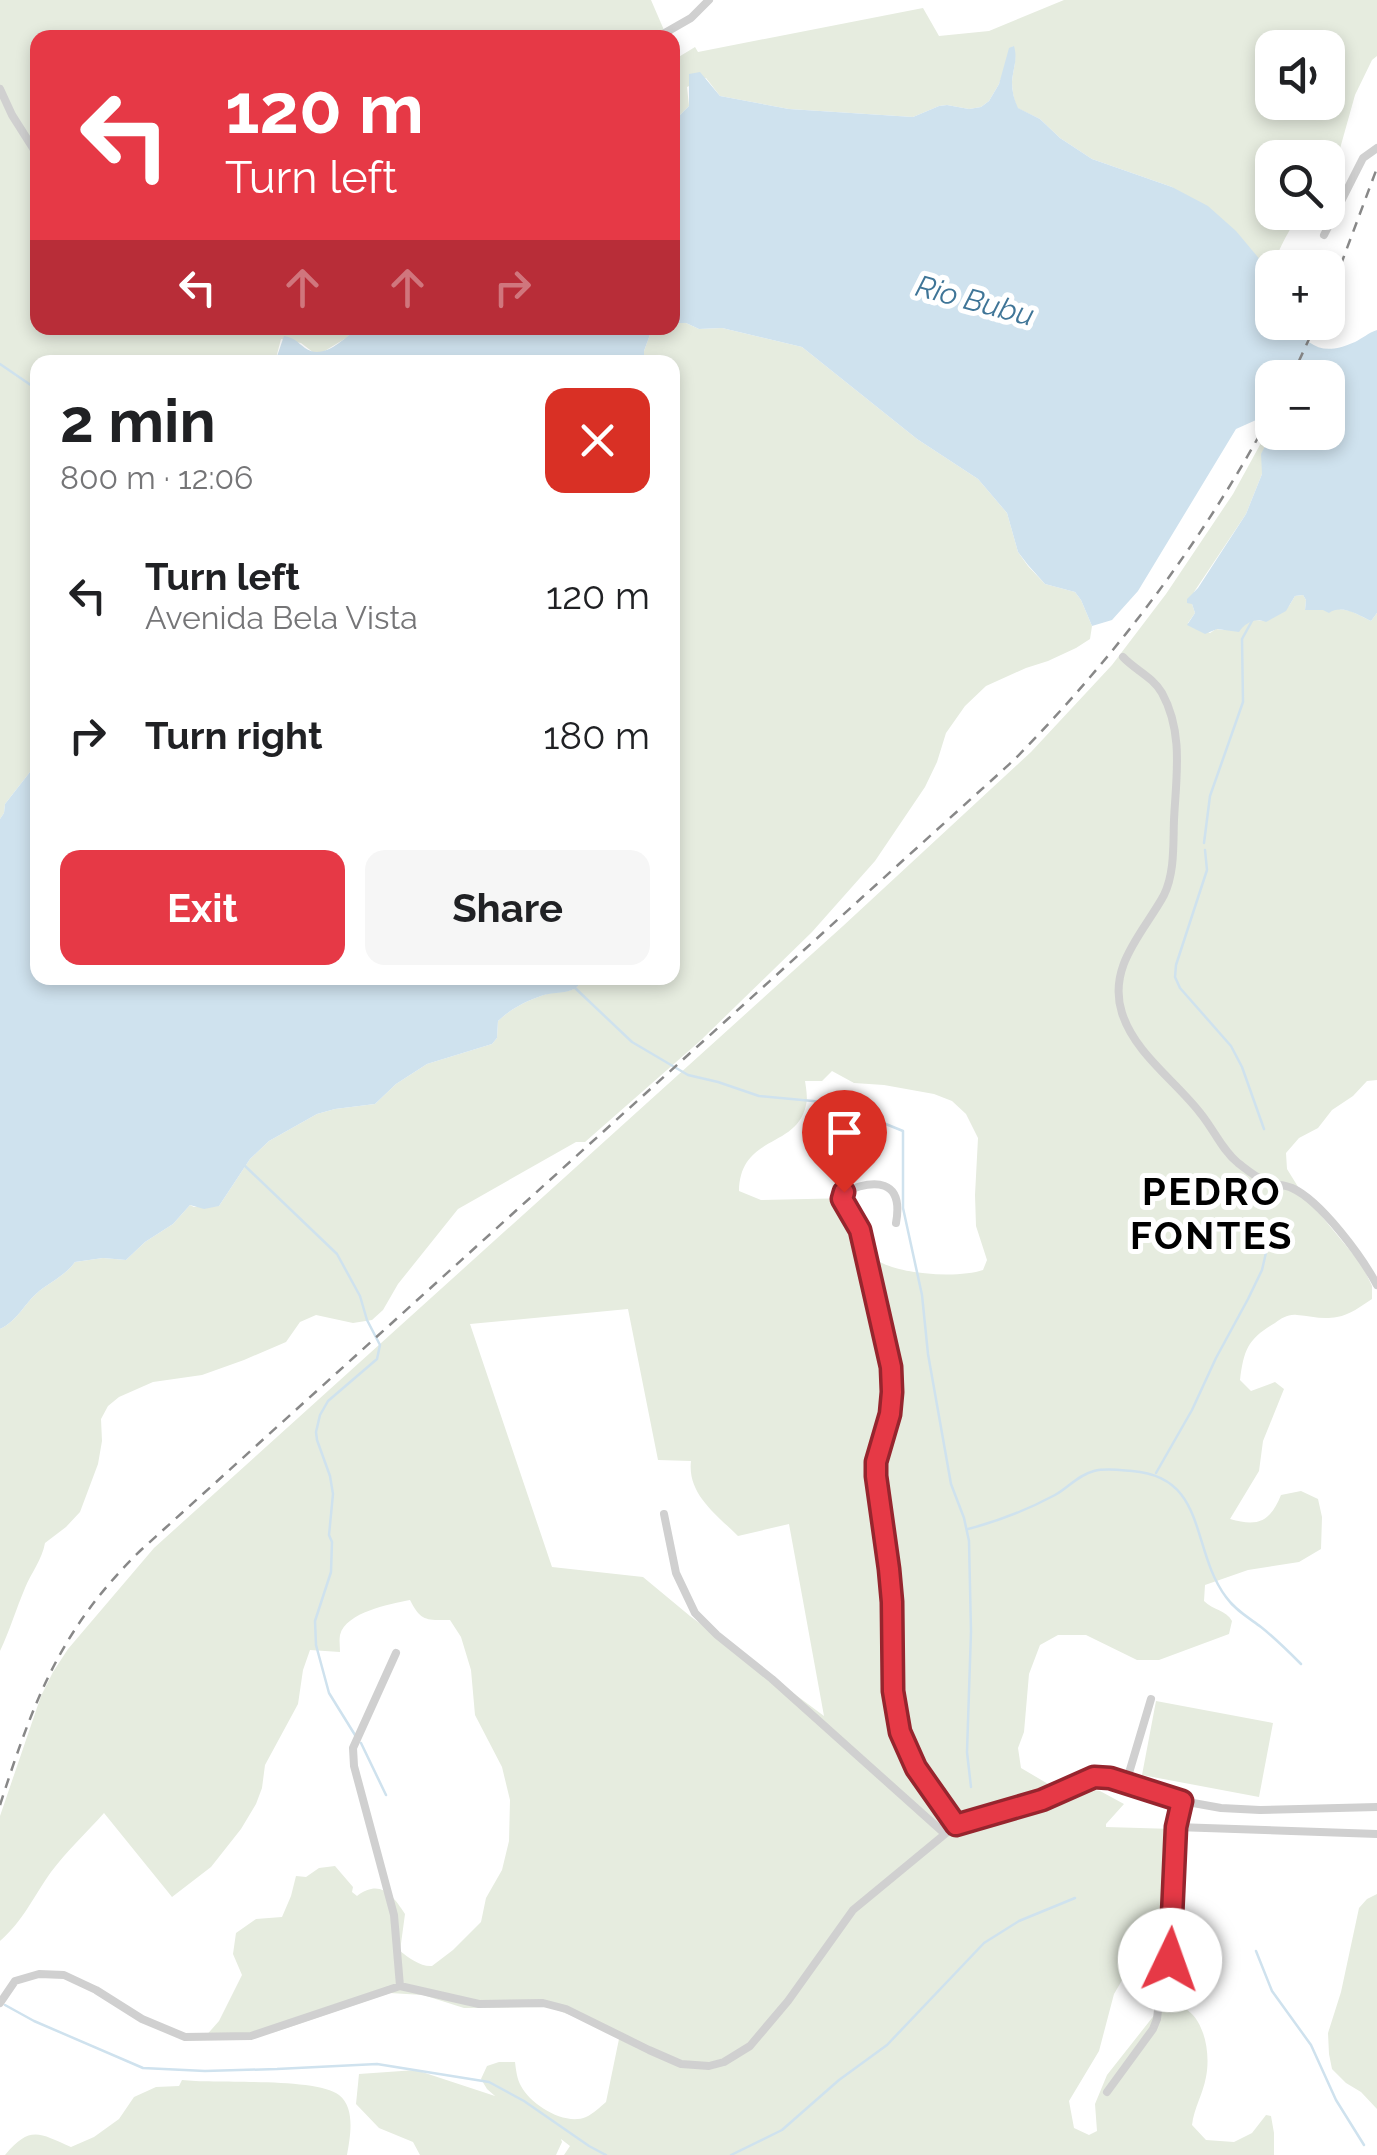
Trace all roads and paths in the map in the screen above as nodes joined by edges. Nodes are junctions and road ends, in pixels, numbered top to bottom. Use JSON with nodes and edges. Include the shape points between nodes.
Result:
{"nodes":[{"id":1,"x":709,"y":0,"type":"edge"},
{"id":2,"x":670,"y":30,"type":"edge"},
{"id":3,"x":0,"y":89,"type":"edge"},
{"id":4,"x":30,"y":143,"type":"edge"},
{"id":5,"x":1377,"y":148,"type":"edge"},
{"id":6,"x":1324,"y":235,"type":"dead end"},
{"id":7,"x":1123,"y":657,"type":"dead end"},
{"id":8,"x":896,"y":1223,"type":"dead end"},
{"id":9,"x":1377,"y":1284,"type":"edge"},
{"id":10,"x":664,"y":1514,"type":"dead end"},
{"id":11,"x":396,"y":1653,"type":"dead end"},
{"id":12,"x":1152,"y":1699,"type":"dead end"},
{"id":13,"x":1126,"y":1782,"type":"junction"},
{"id":14,"x":1182,"y":1801,"type":"junction"},
{"id":15,"x":1377,"y":1807,"type":"edge"},
{"id":16,"x":956,"y":1825,"type":"junction"},
{"id":17,"x":1176,"y":1827,"type":"junction"},
{"id":18,"x":944,"y":1833,"type":"junction"},
{"id":19,"x":1377,"y":1834,"type":"edge"},
{"id":20,"x":400,"y":1986,"type":"junction"},
{"id":21,"x":0,"y":2004,"type":"edge"},
{"id":22,"x":1107,"y":2092,"type":"dead end"}],
"edges":[{"from":1,"to":2,"type":"street"},
{"from":3,"to":4,"type":"street"},
{"from":5,"to":6,"type":"street","via":[[1362,158]]},
{"from":7,"to":9,"type":"street","via":[[1154,682],[1168,706],[1178,768],[1169,878],[1126,956],[1124,1017],[1141,1048],[1232,1158],[1307,1199],[1361,1256]]},
{"from":8,"to":16,"type":"street","via":[[899,1202],[883,1185],[842,1194],[860,1230],[892,1374],[876,1476],[900,1732],[910,1759]]},
{"from":10,"to":18,"type":"street","via":[[676,1573],[695,1613]]},
{"from":11,"to":20,"type":"street","via":[[353,1748],[394,1915]]},
{"from":12,"to":13,"type":"street"},
{"from":13,"to":14,"type":"street"},
{"from":13,"to":16,"type":"street","via":[[1094,1777]]},
{"from":14,"to":15,"type":"street","via":[[1250,1810]]},
{"from":14,"to":17,"type":"street"},
{"from":16,"to":18,"type":"street"},
{"from":17,"to":19,"type":"street"},
{"from":17,"to":22,"type":"street","via":[[1172,1946],[1157,2019]]},
{"from":18,"to":20,"type":"street","via":[[853,1910],[769,2026],[724,2062],[682,2064],[566,2009],[479,2004]]},
{"from":20,"to":21,"type":"street","via":[[251,2036],[186,2036],[64,1975],[15,1980]]}]}
